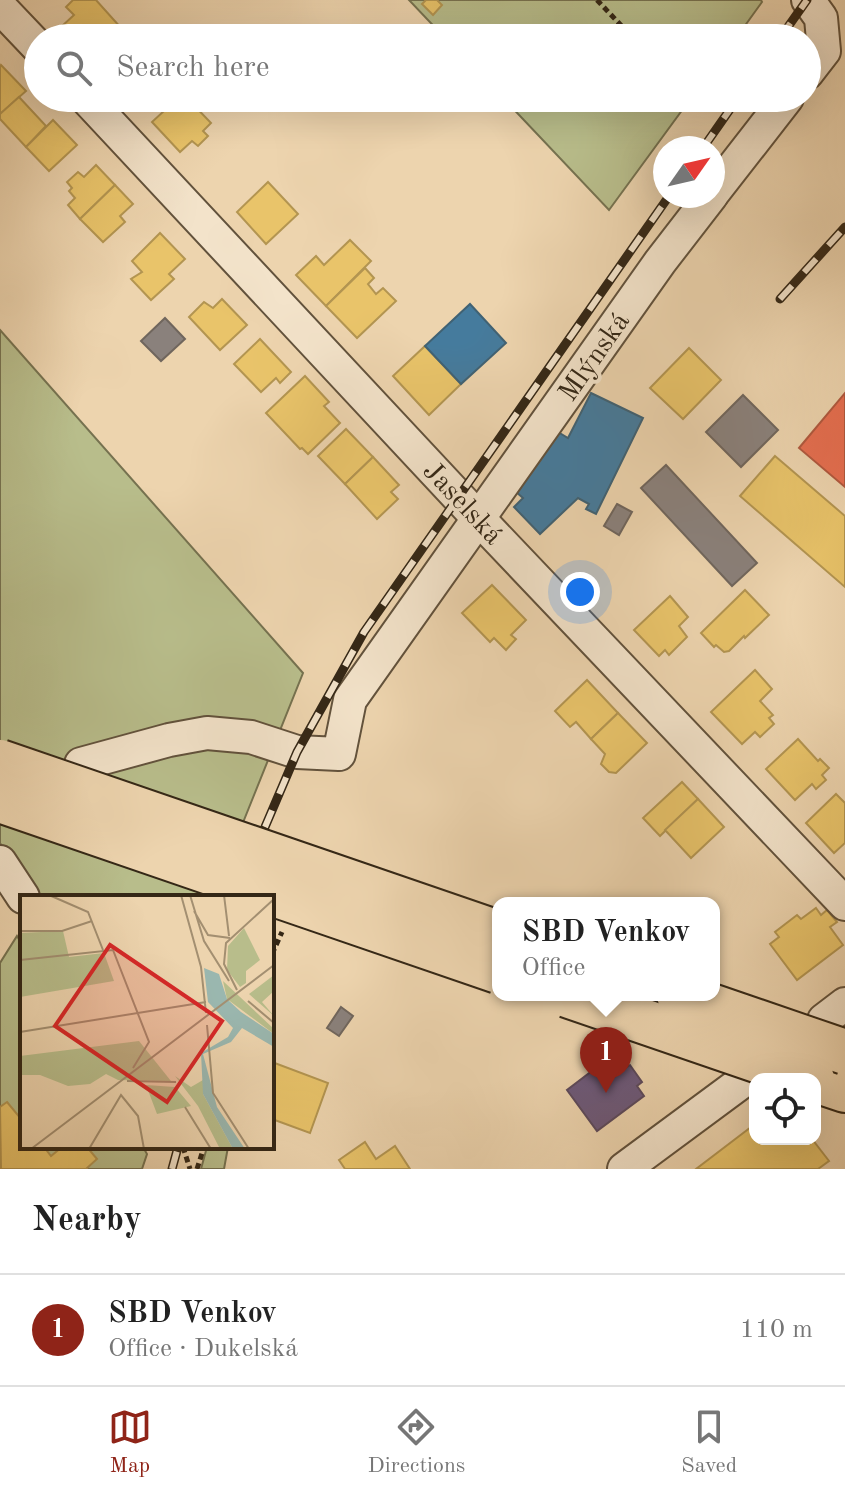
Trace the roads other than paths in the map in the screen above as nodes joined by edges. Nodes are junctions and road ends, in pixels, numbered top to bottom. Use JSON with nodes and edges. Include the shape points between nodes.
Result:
{"nodes":[{"id":1,"x":808,"y":0,"type":"edge"},
{"id":2,"x":0,"y":7,"type":"edge"},
{"id":3,"x":24,"y":32,"type":"edge"},
{"id":4,"x":821,"y":55,"type":"edge"},
{"id":5,"x":99,"y":112,"type":"edge"},
{"id":6,"x":776,"y":112,"type":"edge"},
{"id":7,"x":725,"y":178,"type":"edge"},
{"id":8,"x":702,"y":208,"type":"edge"},
{"id":9,"x":479,"y":519,"type":"junction"},
{"id":10,"x":0,"y":762,"type":"edge"},
{"id":11,"x":81,"y":764,"type":"dead end"},
{"id":12,"x":0,"y":800,"type":"edge"},
{"id":13,"x":0,"y":862,"type":"edge"},
{"id":14,"x":22,"y":895,"type":"edge"},
{"id":15,"x":845,"y":904,"type":"edge"},
{"id":16,"x":492,"y":931,"type":"edge"},
{"id":17,"x":492,"y":969,"type":"edge"},
{"id":18,"x":584,"y":1001,"type":"edge"},
{"id":19,"x":710,"y":1001,"type":"edge"},
{"id":20,"x":838,"y":1026,"type":"edge"},
{"id":21,"x":793,"y":1073,"type":"edge"},
{"id":22,"x":743,"y":1081,"type":"dead end"},
{"id":23,"x":821,"y":1082,"type":"edge"},
{"id":24,"x":845,"y":1090,"type":"edge"},
{"id":25,"x":624,"y":1169,"type":"edge"}],
"edges":[{"from":1,"to":4,"type":"street","via":[[821,18]]},
{"from":2,"to":3,"type":"street"},
{"from":5,"to":9,"type":"street","name":"Jaselská"},
{"from":6,"to":7,"type":"street","name":"Mlýnská"},
{"from":8,"to":9,"type":"street","name":"Mlýnská"},
{"from":9,"to":11,"type":"street","name":"Mlýnská","via":[[350,700],[339,754],[297,752],[251,737],[207,733]]},
{"from":9,"to":15,"type":"street","name":"Jaselská"},
{"from":10,"to":16,"type":"highway","bridge":true},
{"from":12,"to":17,"type":"highway","bridge":true},
{"from":13,"to":14,"type":"street"},
{"from":18,"to":21,"type":"highway","bridge":true},
{"from":19,"to":20,"type":"highway","bridge":true},
{"from":22,"to":25,"type":"street"},
{"from":23,"to":24,"type":"highway"}]}
